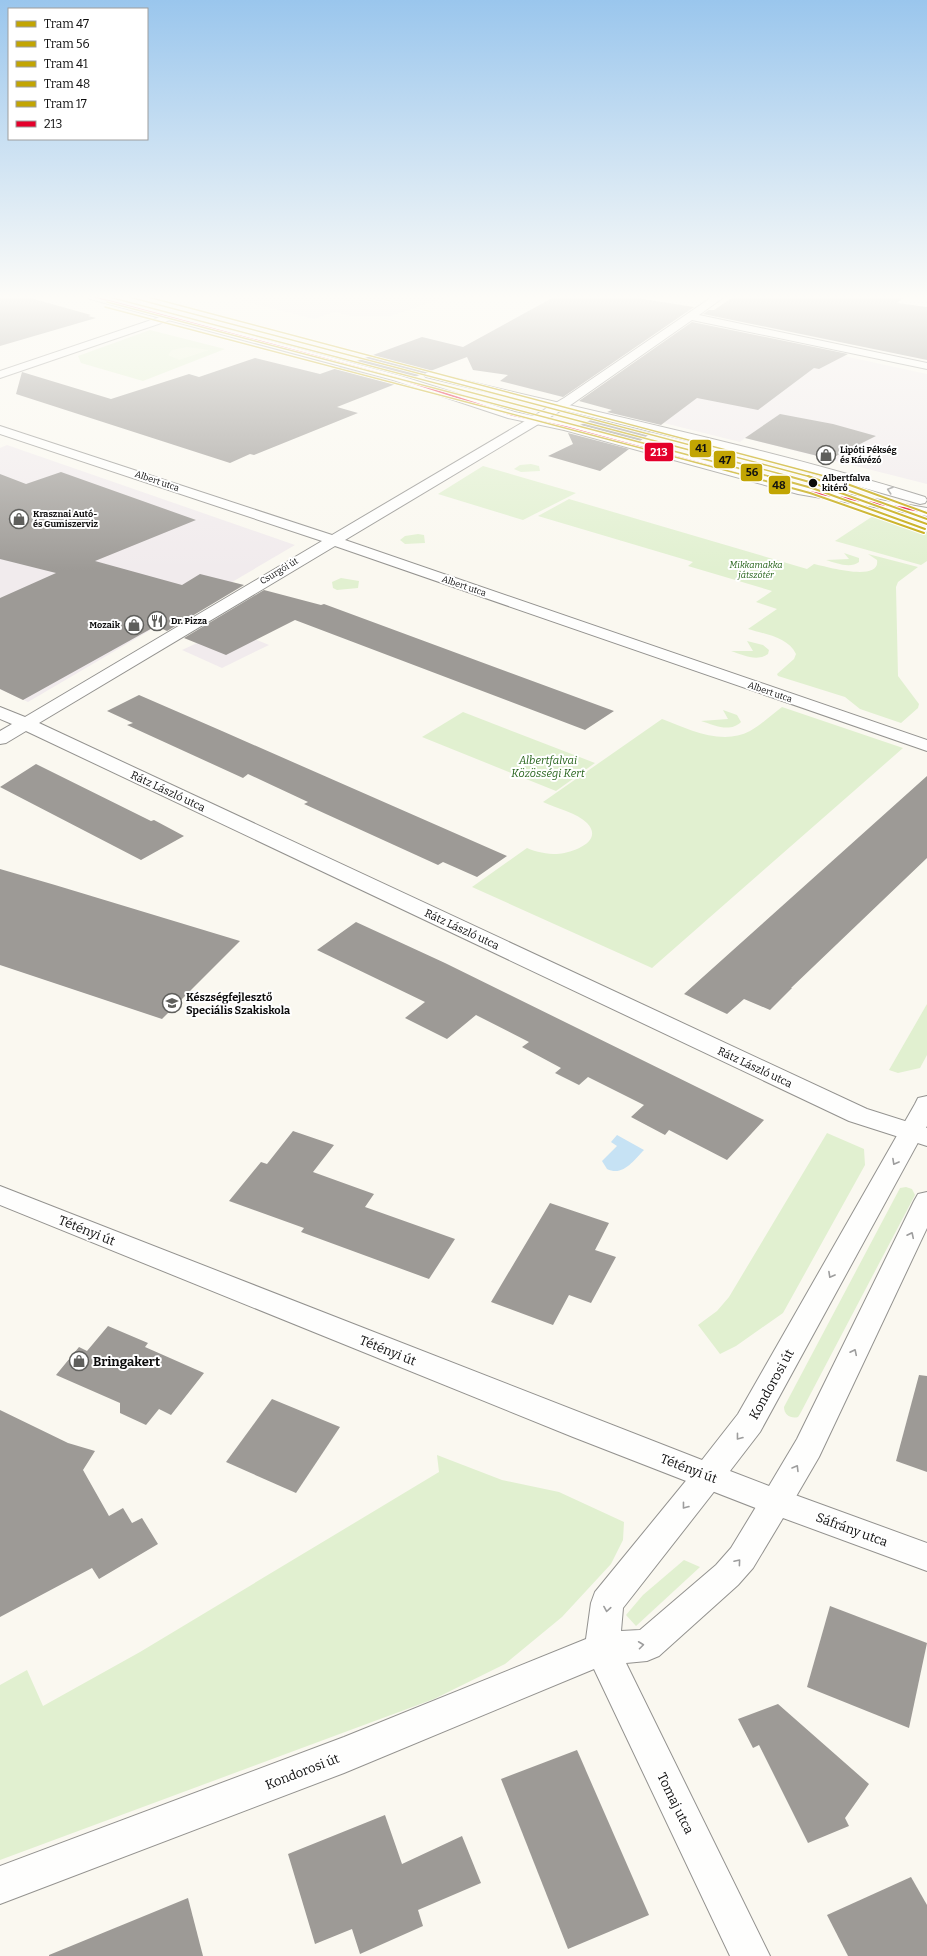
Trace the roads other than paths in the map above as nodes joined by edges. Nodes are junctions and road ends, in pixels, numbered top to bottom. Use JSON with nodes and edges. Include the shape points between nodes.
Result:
{"nodes":[{"id":1,"x":428,"y":388,"type":"edge"},
{"id":2,"x":481,"y":388,"type":"edge"},
{"id":3,"x":585,"y":388,"type":"edge"},
{"id":4,"x":446,"y":394,"type":"junction"},
{"id":5,"x":560,"y":405,"type":"junction"},
{"id":6,"x":535,"y":420,"type":"junction"},
{"id":7,"x":0,"y":430,"type":"edge"},
{"id":8,"x":927,"y":502,"type":"edge"},
{"id":9,"x":927,"y":512,"type":"edge"},
{"id":10,"x":332,"y":540,"type":"junction"},
{"id":11,"x":0,"y":712,"type":"edge"},
{"id":12,"x":26,"y":724,"type":"junction"},
{"id":13,"x":0,"y":739,"type":"edge"},
{"id":14,"x":927,"y":746,"type":"edge"},
{"id":15,"x":927,"y":1104,"type":"edge"},
{"id":16,"x":919,"y":1135,"type":"edge"},
{"id":17,"x":0,"y":1195,"type":"edge"},
{"id":18,"x":927,"y":1201,"type":"edge"},
{"id":19,"x":709,"y":1475,"type":"junction"},
{"id":20,"x":776,"y":1502,"type":"junction"},
{"id":21,"x":927,"y":1557,"type":"edge"},
{"id":22,"x":602,"y":1649,"type":"junction"},
{"id":23,"x":0,"y":1885,"type":"edge"},
{"id":24,"x":750,"y":1956,"type":"edge"}],
"edges":[{"from":1,"to":4,"type":"street"},
{"from":2,"to":5,"type":"street"},
{"from":3,"to":5,"type":"street","name":"Csurgói út"},
{"from":4,"to":5,"type":"street","via":[[514,409]]},
{"from":4,"to":6,"type":"street"},
{"from":5,"to":6,"type":"street","name":"Csurgói út"},
{"from":8,"to":5,"type":"street","one_way":true,"via":[[849,477]]},
{"from":6,"to":9,"type":"street","via":[[803,491]]},
{"from":6,"to":10,"type":"street","name":"Csurgói út"},
{"from":7,"to":10,"type":"street","name":"Albert utca"},
{"from":10,"to":12,"type":"street","name":"Csurgói út"},
{"from":10,"to":14,"type":"street","name":"Albert utca"},
{"from":11,"to":12,"type":"street","name":"Rátz László utca"},
{"from":12,"to":13,"type":"street","name":"Csurgói út"},
{"from":12,"to":16,"type":"street","name":"Rátz László utca","via":[[858,1115]]},
{"from":15,"to":16,"type":"street","name":"Kondorosi út"},
{"from":16,"to":19,"type":"street","name":"Kondorosi út","one_way":true,"via":[[749,1423]]},
{"from":17,"to":19,"type":"street","name":"Tétényi út","via":[[584,1428]]},
{"from":20,"to":18,"type":"street","name":"Kondorosi út","one_way":true,"via":[[808,1448]]},
{"from":19,"to":20,"type":"street","name":"Tétényi út"},
{"from":19,"to":22,"type":"street","name":"Kondorosi út","one_way":true,"via":[[607,1603]]},
{"from":20,"to":21,"type":"street","name":"Sáfrány utca"},
{"from":22,"to":20,"type":"street","name":"Kondorosi út","one_way":true,"via":[[647,1645],[727,1575],[742,1558]]},
{"from":22,"to":23,"type":"street","name":"Kondorosi út","via":[[344,1755]]},
{"from":22,"to":24,"type":"street","name":"Tomaj utca"}]}
